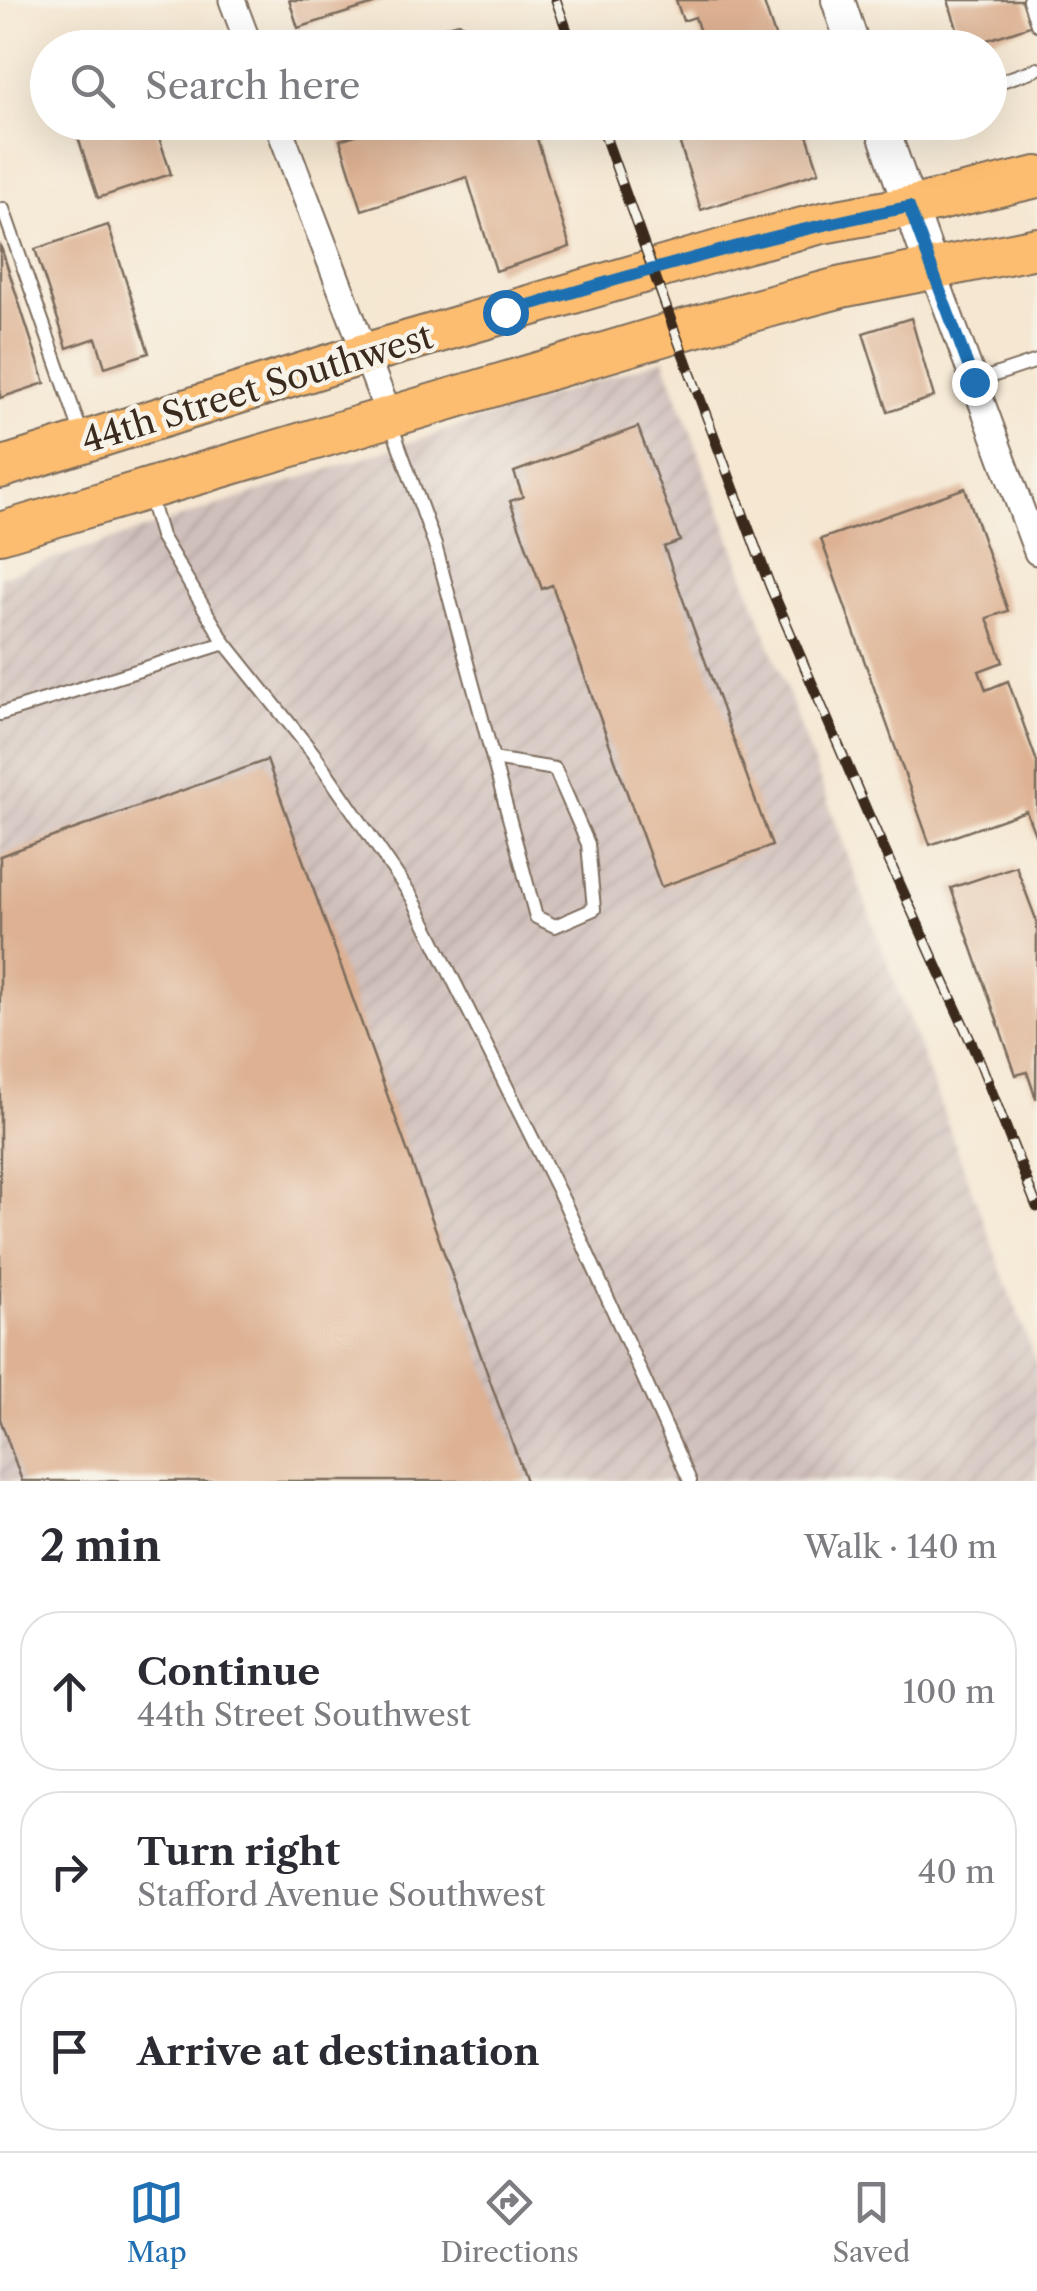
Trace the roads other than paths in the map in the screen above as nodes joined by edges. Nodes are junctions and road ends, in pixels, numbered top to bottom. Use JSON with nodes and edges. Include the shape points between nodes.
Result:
{"nodes":[{"id":1,"x":232,"y":0,"type":"edge"},
{"id":2,"x":838,"y":0,"type":"edge"},
{"id":3,"x":1029,"y":0,"type":"edge"},
{"id":4,"x":1037,"y":24,"type":"edge"},
{"id":5,"x":243,"y":30,"type":"edge"},
{"id":6,"x":848,"y":30,"type":"edge"},
{"id":7,"x":1037,"y":69,"type":"edge"},
{"id":8,"x":1007,"y":80,"type":"edge"},
{"id":9,"x":285,"y":140,"type":"edge"},
{"id":10,"x":886,"y":140,"type":"edge"},
{"id":11,"x":1037,"y":176,"type":"edge"},
{"id":12,"x":909,"y":207,"type":"junction"},
{"id":13,"x":0,"y":210,"type":"edge"},
{"id":14,"x":1037,"y":248,"type":"edge"},
{"id":15,"x":932,"y":268,"type":"junction"},
{"id":16,"x":364,"y":354,"type":"junction"},
{"id":17,"x":1037,"y":361,"type":"edge"},
{"id":18,"x":974,"y":382,"type":"junction"},
{"id":19,"x":389,"y":416,"type":"junction"},
{"id":20,"x":84,"y":442,"type":"junction"},
{"id":21,"x":0,"y":468,"type":"edge"},
{"id":22,"x":147,"y":489,"type":"junction"},
{"id":23,"x":0,"y":532,"type":"edge"},
{"id":24,"x":1037,"y":552,"type":"edge"},
{"id":25,"x":224,"y":642,"type":"junction"},
{"id":26,"x":0,"y":714,"type":"edge"},
{"id":27,"x":493,"y":759,"type":"junction"},
{"id":28,"x":690,"y":1481,"type":"edge"}],
"edges":[{"from":1,"to":5,"type":"street"},
{"from":2,"to":6,"type":"street"},
{"from":3,"to":4,"type":"lane"},
{"from":7,"to":8,"type":"lane"},
{"from":9,"to":16,"type":"street"},
{"from":10,"to":12,"type":"street"},
{"from":11,"to":12,"type":"main road","name":"44th Street Southwest"},
{"from":12,"to":15,"type":"street"},
{"from":12,"to":16,"type":"main road","name":"44th Street Southwest","via":[[745,243]]},
{"from":13,"to":20,"type":"lane"},
{"from":14,"to":15,"type":"main road","name":"44th Street Southwest"},
{"from":15,"to":18,"type":"street"},
{"from":15,"to":19,"type":"main road","name":"44th Street Southwest","via":[[674,332]]},
{"from":16,"to":19,"type":"street"},
{"from":16,"to":20,"type":"main road","name":"44th Street Southwest"},
{"from":17,"to":18,"type":"lane"},
{"from":18,"to":24,"type":"street"},
{"from":19,"to":22,"type":"main road","name":"44th Street Southwest"},
{"from":19,"to":27,"type":"lane","via":[[435,546]]},
{"from":20,"to":21,"type":"main road","name":"44th Street Southwest"},
{"from":22,"to":23,"type":"main road","name":"44th Street Southwest"},
{"from":22,"to":25,"type":"lane","via":[[161,536]]},
{"from":25,"to":26,"type":"lane"},
{"from":25,"to":28,"type":"lane","via":[[313,753],[412,897],[566,1206]]},
{"from":27,"to":27,"type":"lane","via":[[536,917],[555,926],[594,909],[588,844],[555,769]]}]}
